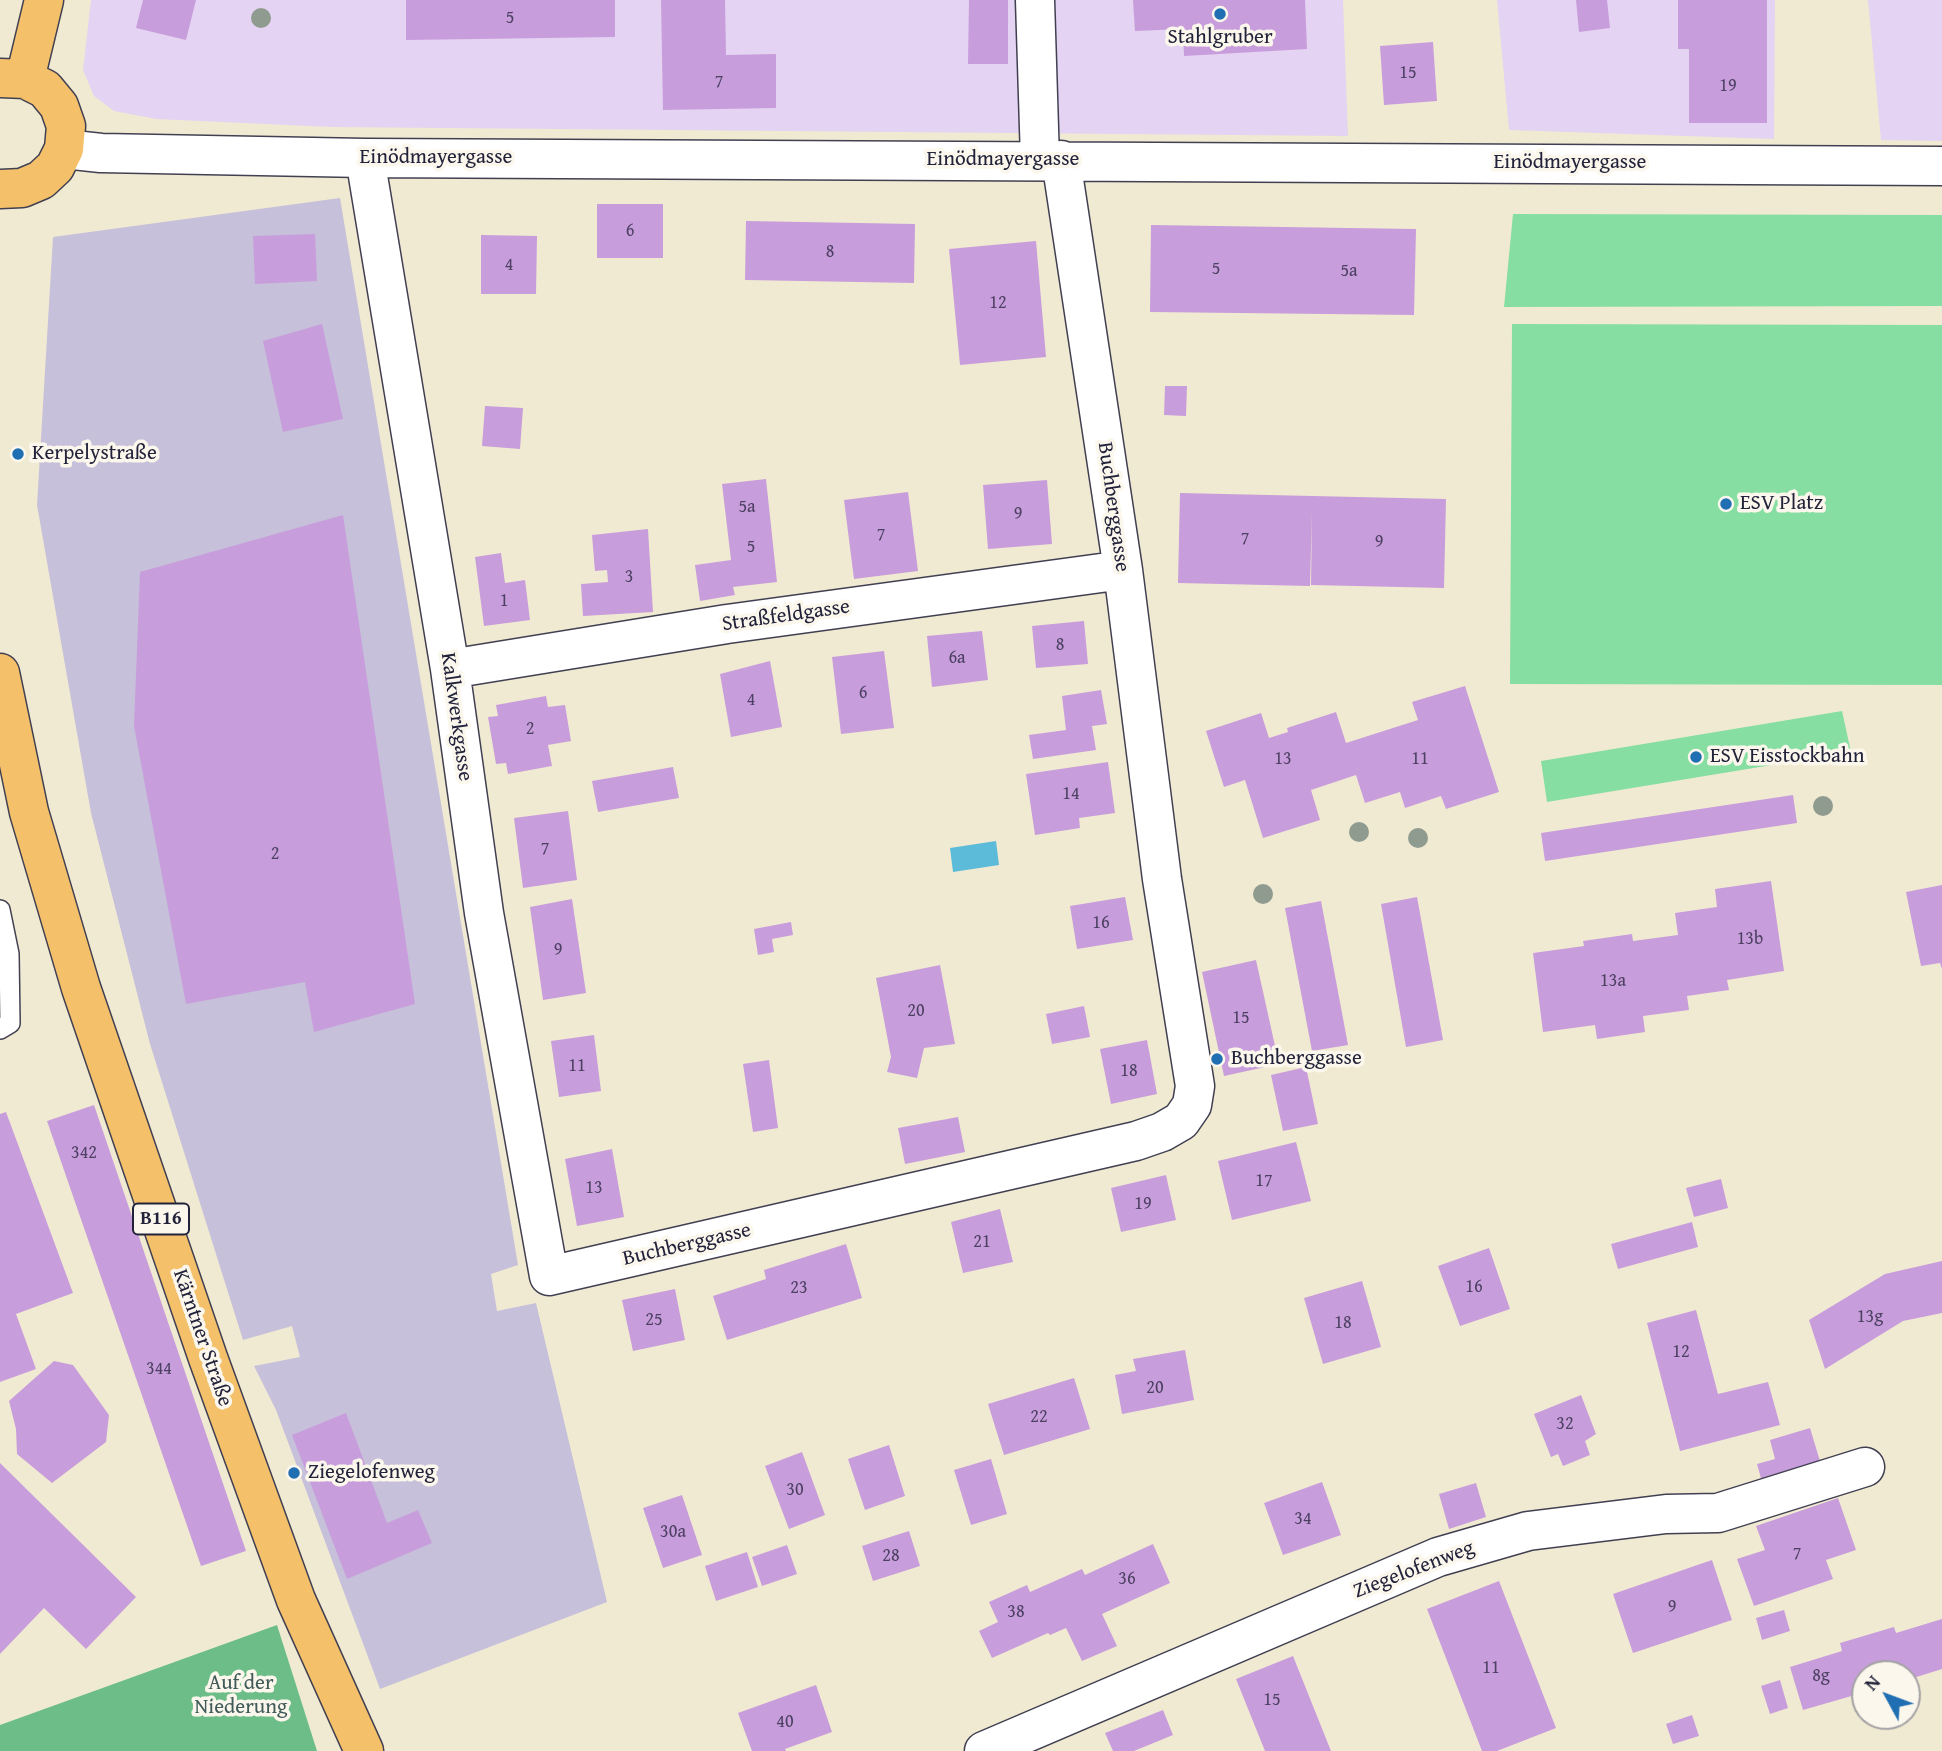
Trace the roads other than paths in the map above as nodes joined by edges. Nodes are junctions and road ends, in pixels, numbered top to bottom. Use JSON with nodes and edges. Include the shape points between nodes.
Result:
{"nodes":[{"id":1,"x":44,"y":0,"type":"edge"},
{"id":2,"x":1035,"y":0,"type":"edge"},
{"id":3,"x":12,"y":78,"type":"edge"},
{"id":4,"x":64,"y":149,"type":"junction"},
{"id":5,"x":365,"y":158,"type":"junction"},
{"id":6,"x":1051,"y":160,"type":"junction"},
{"id":7,"x":1942,"y":166,"type":"edge"},
{"id":8,"x":1,"y":195,"type":"edge"},
{"id":9,"x":1123,"y":570,"type":"junction"},
{"id":10,"x":450,"y":669,"type":"junction"},
{"id":11,"x":0,"y":673,"type":"edge"},
{"id":12,"x":0,"y":910,"type":"edge"},
{"id":13,"x":0,"y":1029,"type":"edge"},
{"id":14,"x":549,"y":1276,"type":"joint"},
{"id":15,"x":1865,"y":1467,"type":"dead end"},
{"id":16,"x":364,"y":1751,"type":"edge"},
{"id":17,"x":984,"y":1751,"type":"edge"}],
"edges":[{"from":1,"to":3,"type":"main road"},
{"from":2,"to":6,"type":"street","name":"Buchberggasse"},
{"from":3,"to":4,"type":"main road","via":[[44,89],[59,106],[66,126]]},
{"from":4,"to":5,"type":"street","name":"Einödmayergasse"},
{"from":4,"to":8,"type":"main road","via":[[41,180]]},
{"from":5,"to":6,"type":"street","name":"Einödmayergasse"},
{"from":5,"to":10,"type":"street","name":"Kalkwerkgasse"},
{"from":6,"to":7,"type":"street","name":"Einödmayergasse"},
{"from":6,"to":9,"type":"street","name":"Buchberggasse"},
{"from":9,"to":10,"type":"street","name":"Straßfeldgasse","via":[[727,624]]},
{"from":9,"to":14,"type":"street","name":"Buchberggasse","via":[[1162,879],[1195,1086],[1188,1113],[1162,1132],[1136,1141]]},
{"from":10,"to":14,"type":"street","name":"Kalkwerkgasse","via":[[484,913]]},
{"from":11,"to":16,"type":"main road","name":"Kärntner Straße","number":"B116","via":[[29,812],[82,988],[296,1600]]},
{"from":12,"to":13,"type":"lane","via":[[9,954],[10,1023]]},
{"from":15,"to":17,"type":"street","name":"Ziegelofenweg","via":[[1718,1513],[1666,1514],[1528,1531],[1438,1557]]}]}
